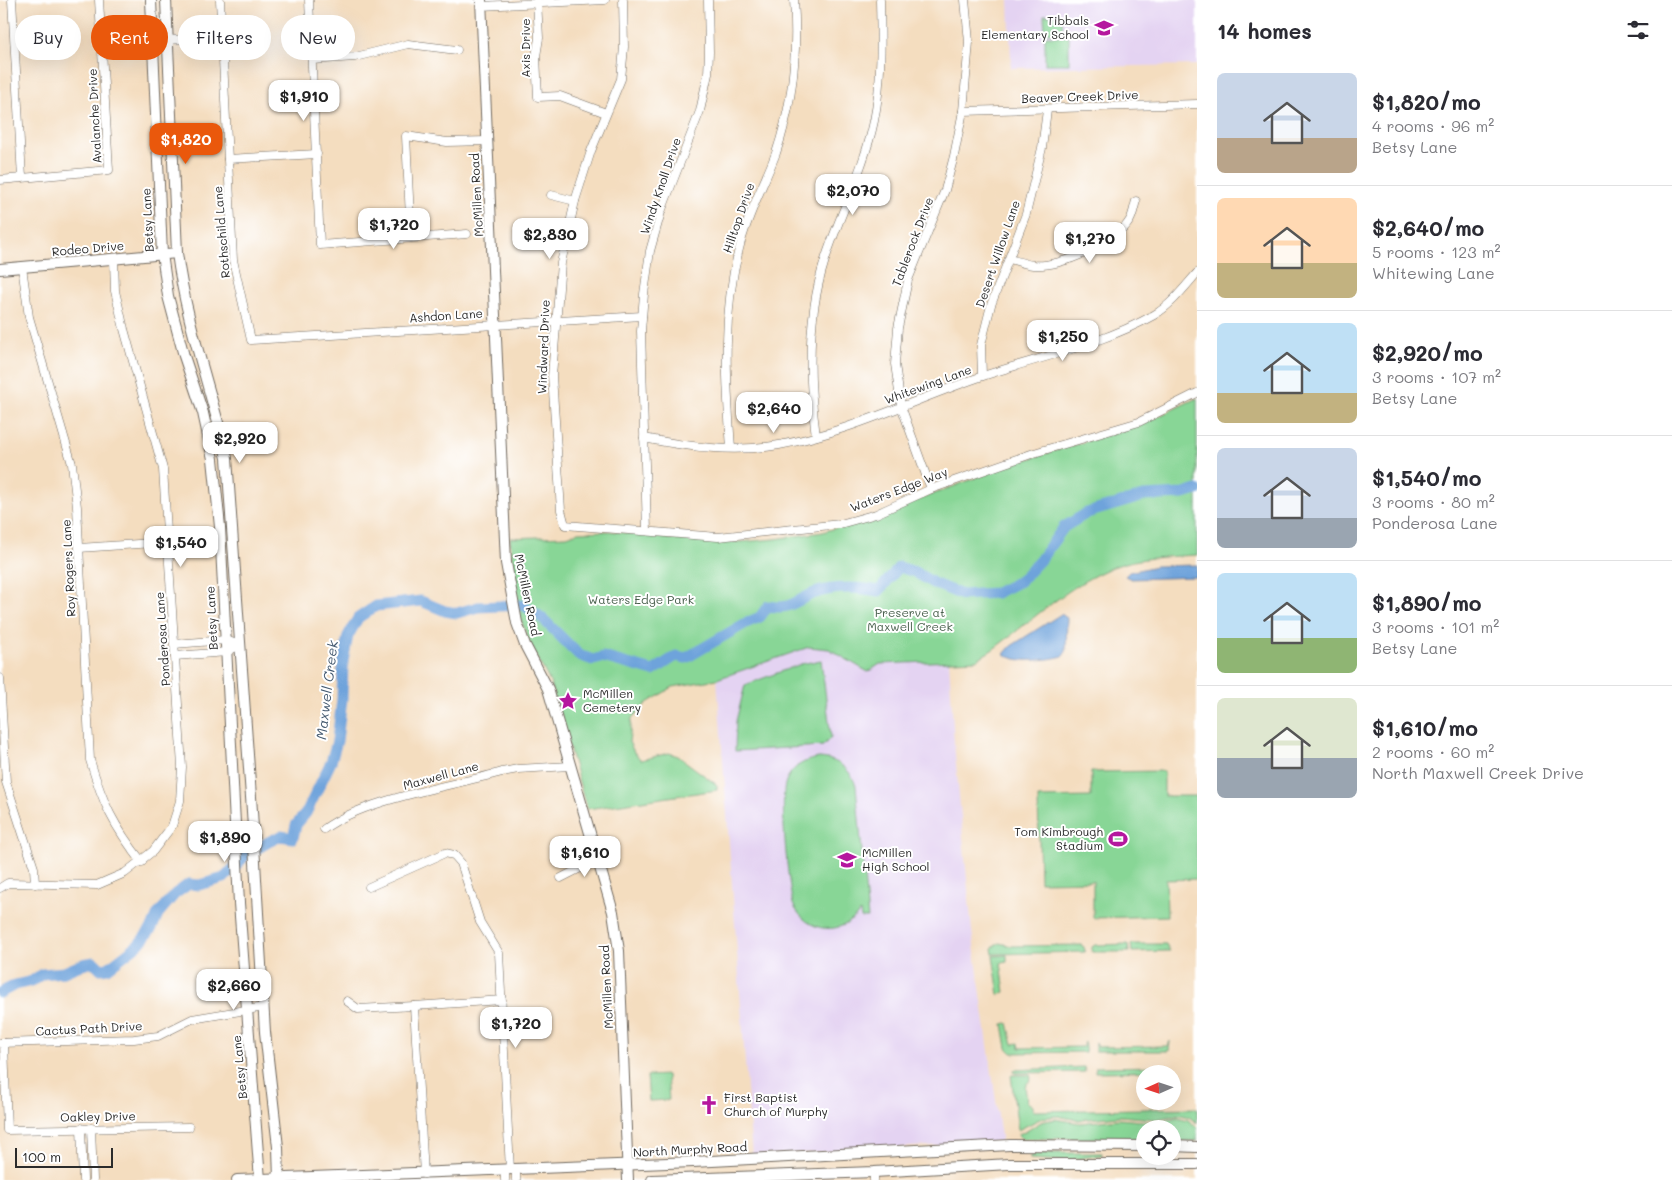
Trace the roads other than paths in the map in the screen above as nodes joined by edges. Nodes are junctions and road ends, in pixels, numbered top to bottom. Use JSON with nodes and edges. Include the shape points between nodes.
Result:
{"nodes":[{"id":1,"x":12,"y":0,"type":"edge"},
{"id":2,"x":99,"y":0,"type":"edge"},
{"id":3,"x":151,"y":0,"type":"edge"},
{"id":4,"x":166,"y":0,"type":"edge"},
{"id":5,"x":220,"y":0,"type":"edge"},
{"id":6,"x":309,"y":0,"type":"edge"},
{"id":7,"x":605,"y":0,"type":"edge"},
{"id":8,"x":623,"y":0,"type":"edge"},
{"id":9,"x":708,"y":0,"type":"edge"},
{"id":10,"x":794,"y":0,"type":"edge"},
{"id":11,"x":880,"y":0,"type":"edge"},
{"id":12,"x":965,"y":0,"type":"edge"},
{"id":13,"x":537,"y":2,"type":"edge"},
{"id":14,"x":481,"y":3,"type":"edge"},
{"id":15,"x":100,"y":15,"type":"edge"},
{"id":16,"x":151,"y":15,"type":"edge"},
{"id":17,"x":166,"y":15,"type":"edge"},
{"id":18,"x":221,"y":15,"type":"edge"},
{"id":19,"x":310,"y":15,"type":"edge"},
{"id":20,"x":457,"y":50,"type":"dead end"},
{"id":21,"x":355,"y":57,"type":"edge"},
{"id":22,"x":103,"y":60,"type":"edge"},
{"id":23,"x":153,"y":60,"type":"edge"},
{"id":24,"x":168,"y":60,"type":"edge"},
{"id":25,"x":223,"y":60,"type":"edge"},
{"id":26,"x":312,"y":60,"type":"edge"},
{"id":27,"x":1197,"y":104,"type":"edge"},
{"id":28,"x":1047,"y":110,"type":"junction"},
{"id":29,"x":963,"y":111,"type":"junction"},
{"id":30,"x":606,"y":113,"type":"junction"},
{"id":31,"x":487,"y":141,"type":"junction"},
{"id":32,"x":317,"y":154,"type":"junction"},
{"id":33,"x":228,"y":160,"type":"junction"},
{"id":34,"x":22,"y":178,"type":"junction"},
{"id":35,"x":0,"y":180,"type":"edge"},
{"id":36,"x":552,"y":195,"type":"dead end"},
{"id":37,"x":575,"y":201,"type":"junction"},
{"id":38,"x":1136,"y":201,"type":"dead end"},
{"id":39,"x":467,"y":234,"type":"dead end"},
{"id":40,"x":411,"y":238,"type":"junction"},
{"id":41,"x":177,"y":253,"type":"junction"},
{"id":42,"x":162,"y":254,"type":"junction"},
{"id":43,"x":1010,"y":259,"type":"junction"},
{"id":44,"x":114,"y":260,"type":"junction"},
{"id":45,"x":22,"y":267,"type":"junction"},
{"id":46,"x":0,"y":269,"type":"edge"},
{"id":47,"x":1197,"y":273,"type":"edge"},
{"id":48,"x":642,"y":316,"type":"junction"},
{"id":49,"x":555,"y":320,"type":"junction"},
{"id":50,"x":496,"y":324,"type":"junction"},
{"id":51,"x":251,"y":340,"type":"joint"},
{"id":52,"x":982,"y":376,"type":"junction"},
{"id":53,"x":1197,"y":393,"type":"edge"},
{"id":54,"x":901,"y":406,"type":"junction"},
{"id":55,"x":816,"y":436,"type":"junction"},
{"id":56,"x":644,"y":438,"type":"junction"},
{"id":57,"x":731,"y":448,"type":"junction"},
{"id":58,"x":931,"y":490,"type":"junction"},
{"id":59,"x":565,"y":525,"type":"joint"},
{"id":60,"x":647,"y":531,"type":"junction"},
{"id":61,"x":168,"y":542,"type":"junction"},
{"id":62,"x":80,"y":548,"type":"junction"},
{"id":63,"x":226,"y":640,"type":"junction"},
{"id":64,"x":174,"y":644,"type":"junction"},
{"id":65,"x":239,"y":645,"type":"junction"},
{"id":66,"x":227,"y":652,"type":"junction"},
{"id":67,"x":175,"y":656,"type":"junction"},
{"id":68,"x":0,"y":678,"type":"edge"},
{"id":69,"x":570,"y":766,"type":"junction"},
{"id":70,"x":324,"y":830,"type":"dead end"},
{"id":71,"x":598,"y":859,"type":"junction"},
{"id":72,"x":142,"y":862,"type":"junction"},
{"id":73,"x":561,"y":878,"type":"dead end"},
{"id":74,"x":34,"y":884,"type":"junction"},
{"id":75,"x":369,"y":887,"type":"dead end"},
{"id":76,"x":0,"y":888,"type":"edge"},
{"id":77,"x":502,"y":1000,"type":"junction"},
{"id":78,"x":348,"y":1001,"type":"dead end"},
{"id":79,"x":414,"y":1006,"type":"junction"},
{"id":80,"x":264,"y":1007,"type":"junction"},
{"id":81,"x":247,"y":1008,"type":"junction"},
{"id":82,"x":2,"y":1043,"type":"edge"},
{"id":83,"x":80,"y":1128,"type":"junction"},
{"id":84,"x":91,"y":1128,"type":"junction"},
{"id":85,"x":189,"y":1128,"type":"dead end"},
{"id":86,"x":1136,"y":1146,"type":"edge"},
{"id":87,"x":1181,"y":1146,"type":"edge"},
{"id":88,"x":1197,"y":1147,"type":"edge"},
{"id":89,"x":1197,"y":1164,"type":"edge"},
{"id":90,"x":627,"y":1165,"type":"junction"},
{"id":91,"x":424,"y":1174,"type":"junction"},
{"id":92,"x":510,"y":1174,"type":"edge"},
{"id":93,"x":874,"y":1176,"type":"edge"},
{"id":94,"x":885,"y":1176,"type":"edge"},
{"id":95,"x":83,"y":1180,"type":"edge"},
{"id":96,"x":93,"y":1180,"type":"edge"},
{"id":97,"x":237,"y":1180,"type":"edge"},
{"id":98,"x":260,"y":1180,"type":"edge"},
{"id":99,"x":279,"y":1180,"type":"edge"},
{"id":100,"x":628,"y":1180,"type":"edge"},
{"id":101,"x":652,"y":1180,"type":"edge"}],
"edges":[{"from":1,"to":34,"type":"street"},
{"from":2,"to":15,"type":"street","name":"Avalanche Drive"},
{"from":3,"to":16,"type":"main road","name":"Betsy Lane"},
{"from":4,"to":17,"type":"main road","name":"Betsy Lane"},
{"from":5,"to":18,"type":"street","name":"Rothschild Lane"},
{"from":6,"to":19,"type":"street"},
{"from":7,"to":13,"type":"street"},
{"from":8,"to":30,"type":"street","name":"Windward Drive","via":[[621,78]]},
{"from":9,"to":48,"type":"street","name":"Windy Knoll Drive","via":[[708,66],[700,111],[661,212],[650,251]]},
{"from":10,"to":57,"type":"street","name":"Hilltop Drive","via":[[795,60],[787,118],[742,238],[728,299],[726,373]]},
{"from":11,"to":55,"type":"street","via":[[881,56],[874,120],[864,158],[824,261],[815,300],[811,383]]},
{"from":12,"to":29,"type":"street","name":"Tablerock Drive","via":[[969,42]]},
{"from":13,"to":14,"type":"street"},
{"from":13,"to":30,"type":"street","name":"Axis Drive","via":[[538,97],[560,96]]},
{"from":14,"to":31,"type":"main road","name":"McMillen Road"},
{"from":20,"to":21,"type":"street","via":[[408,44]]},
{"from":22,"to":34,"type":"street","name":"Avalanche Drive","via":[[109,170]]},
{"from":23,"to":42,"type":"main road","name":"Betsy Lane"},
{"from":24,"to":41,"type":"main road","name":"Betsy Lane"},
{"from":25,"to":33,"type":"street","name":"Rothschild Lane"},
{"from":26,"to":32,"type":"street"},
{"from":27,"to":28,"type":"street","name":"Beaver Creek Drive"},
{"from":28,"to":29,"type":"street","name":"Beaver Creek Drive"},
{"from":28,"to":43,"type":"street","name":"Desert Willow Lane","via":[[1042,148],[1026,214]]},
{"from":29,"to":54,"type":"street","name":"Tablerock Drive","via":[[944,190],[908,280],[898,328],[895,364]]},
{"from":30,"to":37,"type":"street","name":"Windward Drive"},
{"from":31,"to":40,"type":"street","via":[[447,142],[406,136]]},
{"from":31,"to":50,"type":"main road","name":"McMillen Road"},
{"from":32,"to":33,"type":"street"},
{"from":32,"to":40,"type":"street","via":[[320,245]]},
{"from":33,"to":51,"type":"street","name":"Rothschild Lane","via":[[233,260]]},
{"from":34,"to":35,"type":"street"},
{"from":36,"to":37,"type":"street"},
{"from":37,"to":49,"type":"street","name":"Windward Drive","via":[[560,263]]},
{"from":38,"to":43,"type":"street","via":[[1130,220],[1087,253],[1050,264],[1033,265]]},
{"from":39,"to":40,"type":"street"},
{"from":41,"to":42,"type":"main road","name":"Rodeo Drive"},
{"from":41,"to":65,"type":"main road","name":"Betsy Lane","via":[[182,293],[216,408],[226,458]]},
{"from":42,"to":44,"type":"main road","name":"Rodeo Drive"},
{"from":42,"to":63,"type":"main road","name":"Betsy Lane","via":[[168,296],[203,413],[213,460]]},
{"from":43,"to":52,"type":"street","name":"Desert Willow Lane","via":[[991,305],[983,337]]},
{"from":44,"to":45,"type":"main road","name":"Rodeo Drive"},
{"from":44,"to":61,"type":"street","name":"Ponderosa Lane","via":[[115,291],[163,469]]},
{"from":45,"to":46,"type":"main road","name":"Rodeo Drive"},
{"from":45,"to":62,"type":"street","name":"Roy Rogers Lane","via":[[29,317],[72,464]]},
{"from":47,"to":52,"type":"street","name":"Whitewing Lane","via":[[1156,314],[1118,333]]},
{"from":48,"to":49,"type":"street","name":"Ashdon Lane"},
{"from":48,"to":56,"type":"street","name":"Windy Knoll Drive"},
{"from":49,"to":50,"type":"street","name":"Ashdon Lane"},
{"from":49,"to":59,"type":"street","name":"Windward Drive","via":[[552,376],[561,510]]},
{"from":50,"to":51,"type":"street","name":"Ashdon Lane"},
{"from":50,"to":69,"type":"main road","name":"McMillen Road","via":[[506,563],[518,623],[525,645],[548,690]]},
{"from":52,"to":54,"type":"street","name":"Whitewing Lane"},
{"from":53,"to":58,"type":"street","name":"Waters Edge Way","via":[[1139,422],[1034,453]]},
{"from":54,"to":55,"type":"street","name":"Whitewing Lane"},
{"from":54,"to":58,"type":"street","name":"Tablerock Drive"},
{"from":55,"to":57,"type":"street","name":"Whitewing Lane","via":[[778,445]]},
{"from":56,"to":57,"type":"street","name":"Whitewing Lane","via":[[689,447]]},
{"from":56,"to":60,"type":"street","name":"Windy Knoll Drive"},
{"from":58,"to":60,"type":"street","name":"Waters Edge Way","via":[[876,514],[840,524],[718,537]]},
{"from":59,"to":60,"type":"street","name":"Waters Edge Way"},
{"from":61,"to":62,"type":"street"},
{"from":61,"to":64,"type":"street","name":"Ponderosa Lane"},
{"from":62,"to":72,"type":"street","name":"Roy Rogers Lane","via":[[90,760],[101,799],[121,836]]},
{"from":63,"to":64,"type":"street"},
{"from":63,"to":65,"type":"street"},
{"from":63,"to":66,"type":"main road","name":"Betsy Lane"},
{"from":64,"to":67,"type":"street","name":"Ponderosa Lane"},
{"from":65,"to":66,"type":"street"},
{"from":65,"to":80,"type":"main road","name":"Betsy Lane"},
{"from":66,"to":67,"type":"street"},
{"from":66,"to":81,"type":"main road","name":"Betsy Lane"},
{"from":67,"to":72,"type":"street","name":"Ponderosa Lane","via":[[182,767],[180,801],[172,826]]},
{"from":68,"to":74,"type":"street","via":[[6,782],[34,868]]},
{"from":69,"to":70,"type":"street","name":"Maxwell Lane","via":[[518,768],[502,772],[359,810]]},
{"from":69,"to":71,"type":"main road","name":"McMillen Road"},
{"from":71,"to":73,"type":"street"},
{"from":71,"to":90,"type":"main road","name":"McMillen Road","via":[[613,912],[619,951]]},
{"from":72,"to":74,"type":"street","name":"Ponderosa Lane","via":[[97,885]]},
{"from":74,"to":76,"type":"street","name":"Ponderosa Lane","via":[[8,883]]},
{"from":75,"to":77,"type":"street","via":[[445,854],[458,858],[480,922],[498,953]]},
{"from":77,"to":79,"type":"street"},
{"from":77,"to":92,"type":"street"},
{"from":78,"to":79,"type":"street","via":[[358,1009]]},
{"from":79,"to":91,"type":"street"},
{"from":80,"to":81,"type":"street","name":"Cactus Path Drive"},
{"from":80,"to":99,"type":"main road","name":"Betsy Lane"},
{"from":81,"to":82,"type":"street","name":"Cactus Path Drive","via":[[192,1019],[158,1036]]},
{"from":81,"to":98,"type":"main road","name":"Betsy Lane"},
{"from":82,"to":83,"type":"street","name":"Oakley Drive","via":[[7,1130]]},
{"from":83,"to":84,"type":"street","name":"Oakley Drive"},
{"from":83,"to":95,"type":"street"},
{"from":84,"to":85,"type":"street","name":"Oakley Drive"},
{"from":84,"to":96,"type":"street"},
{"from":86,"to":90,"type":"main road","name":"North Murphy Road","via":[[1010,1145]]},
{"from":87,"to":88,"type":"main road"},
{"from":89,"to":94,"type":"main road","via":[[1010,1164]]},
{"from":90,"to":92,"type":"main road","name":"North Murphy Road"},
{"from":90,"to":100,"type":"main road","name":"McMillen Road"},
{"from":91,"to":92,"type":"main road","name":"North Murphy Road"},
{"from":91,"to":99,"type":"main road","name":"North Murphy Road"},
{"from":93,"to":94,"type":"main road"},
{"from":93,"to":101,"type":"main road"},
{"from":97,"to":98,"type":"main road","name":"North Murphy Road"},
{"from":98,"to":99,"type":"main road","name":"North Murphy Road"}]}
